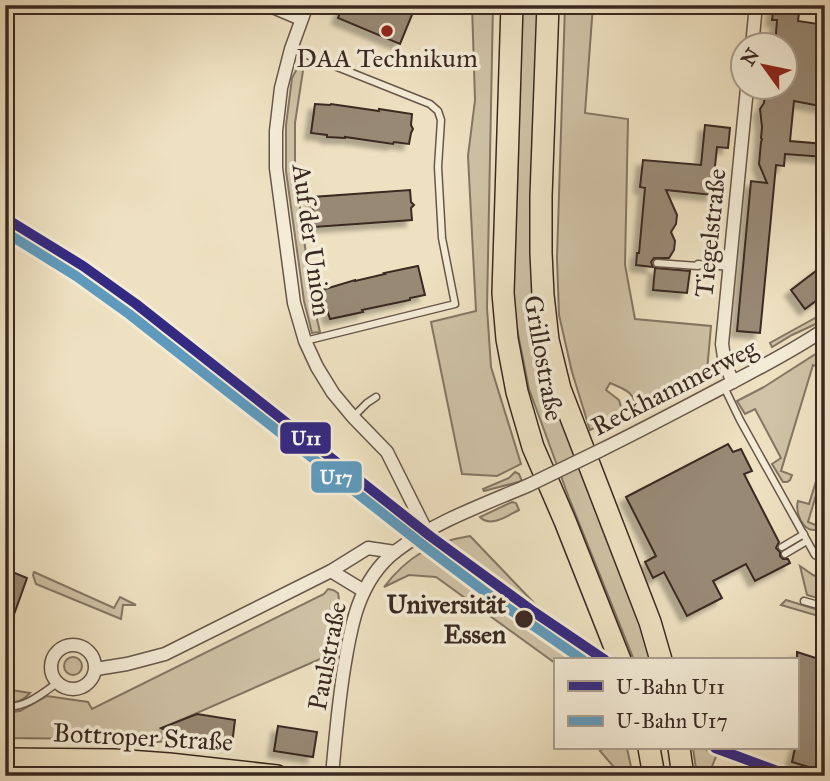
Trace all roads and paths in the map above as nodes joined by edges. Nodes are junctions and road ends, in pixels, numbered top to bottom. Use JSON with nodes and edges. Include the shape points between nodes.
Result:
{"nodes":[{"id":1,"x":268,"y":5,"type":"edge"},
{"id":2,"x":307,"y":5,"type":"edge"},
{"id":3,"x":512,"y":5,"type":"edge"},
{"id":4,"x":548,"y":5,"type":"edge"},
{"id":5,"x":756,"y":5,"type":"edge"},
{"id":6,"x":301,"y":19,"type":"junction"},
{"id":7,"x":753,"y":32,"type":"edge"},
{"id":8,"x":291,"y":49,"type":"junction"},
{"id":9,"x":746,"y":102,"type":"edge"},
{"id":10,"x":657,"y":263,"type":"dead end"},
{"id":11,"x":730,"y":267,"type":"junction"},
{"id":12,"x":825,"y":329,"type":"edge"},
{"id":13,"x":305,"y":341,"type":"junction"},
{"id":14,"x":729,"y":384,"type":"junction"},
{"id":15,"x":376,"y":397,"type":"dead end"},
{"id":16,"x":353,"y":417,"type":"junction"},
{"id":17,"x":426,"y":532,"type":"junction"},
{"id":18,"x":805,"y":538,"type":"junction"},
{"id":19,"x":783,"y":550,"type":"dead end"},
{"id":20,"x":395,"y":552,"type":"junction"},
{"id":21,"x":825,"y":560,"type":"edge"},
{"id":22,"x":331,"y":571,"type":"junction"},
{"id":23,"x":364,"y":591,"type":"junction"},
{"id":24,"x":804,"y":601,"type":"dead end"},
{"id":25,"x":825,"y":607,"type":"edge"},
{"id":26,"x":620,"y":658,"type":"edge"},
{"id":27,"x":660,"y":658,"type":"edge"},
{"id":28,"x":96,"y":669,"type":"junction"},
{"id":29,"x":57,"y":683,"type":"junction"},
{"id":30,"x":5,"y":708,"type":"edge"},
{"id":31,"x":649,"y":750,"type":"edge"},
{"id":32,"x":679,"y":750,"type":"edge"},
{"id":33,"x":5,"y":759,"type":"edge"},
{"id":34,"x":277,"y":776,"type":"edge"},
{"id":35,"x":332,"y":776,"type":"edge"},
{"id":36,"x":654,"y":776,"type":"edge"},
{"id":37,"x":683,"y":776,"type":"edge"}],
"edges":[{"from":1,"to":6,"type":"street"},
{"from":2,"to":6,"type":"street","name":"Auf der Union"},
{"from":3,"to":26,"type":"main road","name":"Grillostraße","via":[[503,293],[507,339],[533,447]]},
{"from":4,"to":27,"type":"main road","name":"Grillostraße","via":[[541,253],[548,340],[560,389]]},
{"from":5,"to":7,"type":"street"},
{"from":6,"to":8,"type":"street","name":"Auf der Union"},
{"from":8,"to":13,"type":"street","name":"Auf der Union","via":[[281,88],[276,167],[294,303]]},
{"from":8,"to":13,"type":"lane","via":[[438,111],[442,239],[456,304]]},
{"from":9,"to":11,"type":"street","name":"Tiegelstraße"},
{"from":10,"to":11,"type":"lane"},
{"from":11,"to":14,"type":"street","name":"Tiegelstraße","via":[[722,344]]},
{"from":12,"to":14,"type":"street","name":"Reckhammerweg"},
{"from":13,"to":16,"type":"street","name":"Auf der Union","via":[[333,393]]},
{"from":14,"to":17,"type":"street","name":"Reckhammerweg","bridge":true},
{"from":14,"to":18,"type":"lane","via":[[740,420]]},
{"from":15,"to":16,"type":"lane"},
{"from":16,"to":17,"type":"street","name":"Auf der Union","via":[[387,452]]},
{"from":17,"to":20,"type":"street","name":"Paulstraße"},
{"from":18,"to":19,"type":"lane"},
{"from":18,"to":21,"type":"lane","via":[[815,555]]},
{"from":20,"to":22,"type":"street","via":[[368,548]]},
{"from":20,"to":23,"type":"street","name":"Paulstraße"},
{"from":22,"to":23,"type":"street"},
{"from":22,"to":28,"type":"street","via":[[165,654]]},
{"from":23,"to":35,"type":"street","name":"Paulstraße","via":[[349,634]]},
{"from":24,"to":25,"type":"lane"},
{"from":28,"to":29,"type":"street","via":[[84,687],[70,690]]},
{"from":28,"to":29,"type":"street","via":[[88,650],[68,645],[52,659],[51,672]]},
{"from":29,"to":30,"type":"lane","via":[[25,703]]},
{"from":31,"to":36,"type":"main road"},
{"from":32,"to":37,"type":"main road"},
{"from":33,"to":34,"type":"main road","name":"Bottroper Straße","via":[[114,760]]}]}
